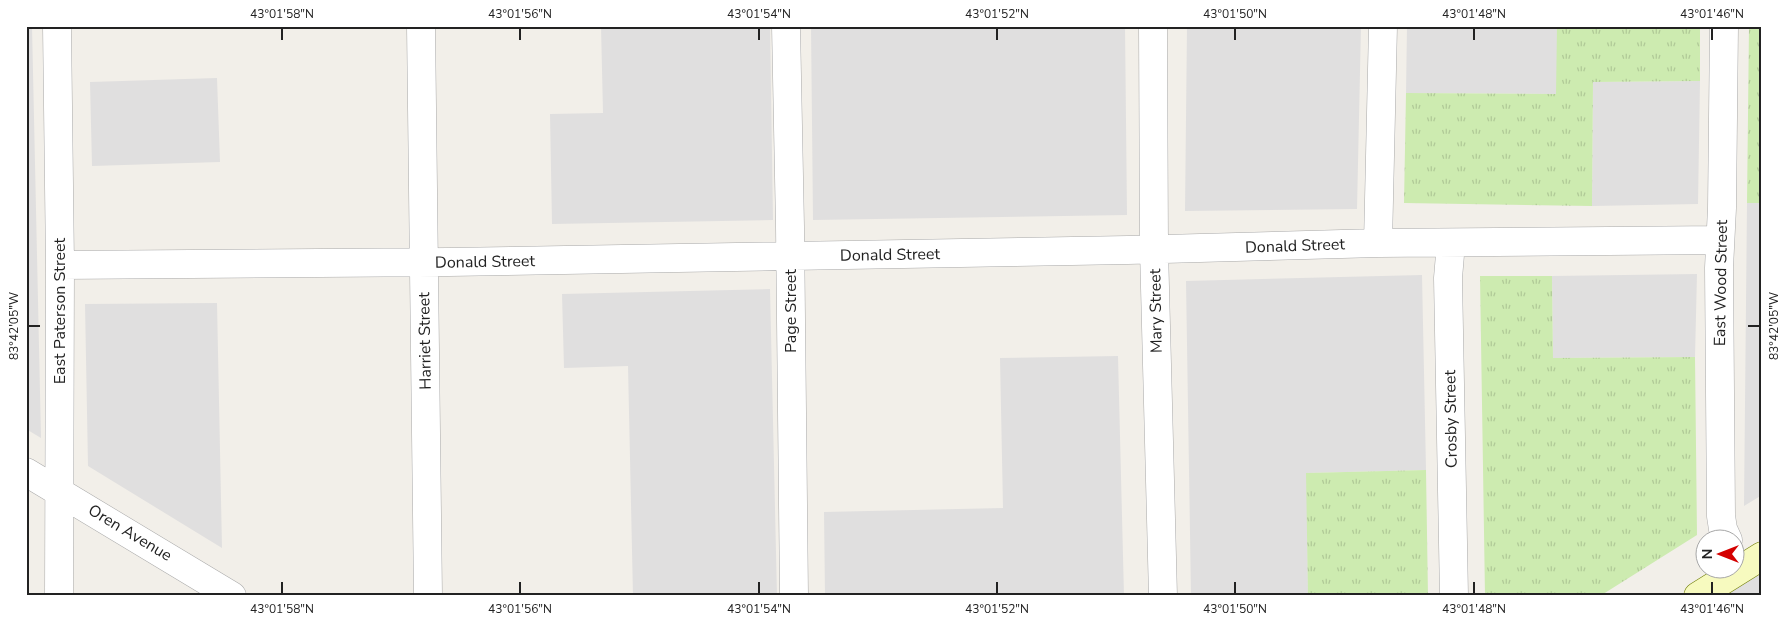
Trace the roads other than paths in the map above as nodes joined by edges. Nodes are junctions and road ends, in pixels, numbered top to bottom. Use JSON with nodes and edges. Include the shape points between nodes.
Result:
{"nodes":[{"id":1,"x":57,"y":26,"type":"edge"},
{"id":2,"x":421,"y":26,"type":"edge"},
{"id":3,"x":786,"y":26,"type":"edge"},
{"id":4,"x":1153,"y":26,"type":"edge"},
{"id":5,"x":1383,"y":26,"type":"edge"},
{"id":6,"x":1724,"y":26,"type":"edge"},
{"id":7,"x":1720,"y":240,"type":"junction"},
{"id":8,"x":1451,"y":242,"type":"junction"},
{"id":9,"x":1378,"y":244,"type":"junction"},
{"id":10,"x":1154,"y":250,"type":"junction"},
{"id":11,"x":791,"y":256,"type":"junction"},
{"id":12,"x":424,"y":263,"type":"junction"},
{"id":13,"x":60,"y":265,"type":"junction"},
{"id":14,"x":26,"y":472,"type":"edge"},
{"id":15,"x":59,"y":491,"type":"junction"},
{"id":16,"x":1723,"y":530,"type":"edge"},
{"id":17,"x":1747,"y":559,"type":"edge"},
{"id":18,"x":59,"y":596,"type":"edge"},
{"id":19,"x":232,"y":596,"type":"edge"},
{"id":20,"x":428,"y":596,"type":"edge"},
{"id":21,"x":794,"y":596,"type":"edge"},
{"id":22,"x":1163,"y":596,"type":"edge"},
{"id":23,"x":1454,"y":596,"type":"edge"},
{"id":24,"x":1698,"y":596,"type":"edge"}],
"edges":[{"from":1,"to":13,"type":"street","name":"East Paterson Street"},
{"from":2,"to":12,"type":"street","name":"Harriet Street"},
{"from":3,"to":11,"type":"street","name":"Page Street"},
{"from":4,"to":10,"type":"street","name":"Mary Street"},
{"from":5,"to":9,"type":"street"},
{"from":6,"to":7,"type":"street","name":"East Wood Street"},
{"from":7,"to":8,"type":"street","name":"Donald Street"},
{"from":7,"to":16,"type":"street","name":"East Wood Street"},
{"from":8,"to":9,"type":"street","name":"Donald Street"},
{"from":8,"to":23,"type":"street","name":"Crosby Street","via":[[1448,278]]},
{"from":9,"to":10,"type":"street","name":"Donald Street"},
{"from":10,"to":11,"type":"street","name":"Donald Street"},
{"from":10,"to":22,"type":"street","name":"Mary Street"},
{"from":11,"to":12,"type":"street","name":"Donald Street"},
{"from":11,"to":21,"type":"street","name":"Page Street"},
{"from":12,"to":13,"type":"street","name":"Donald Street"},
{"from":12,"to":20,"type":"street","name":"Harriet Street"},
{"from":13,"to":15,"type":"street","name":"East Paterson Street"},
{"from":14,"to":15,"type":"street","name":"Oren Avenue"},
{"from":15,"to":18,"type":"street","name":"East Paterson Street"},
{"from":15,"to":19,"type":"street","name":"Oren Avenue"},
{"from":17,"to":24,"type":"main road"}]}
